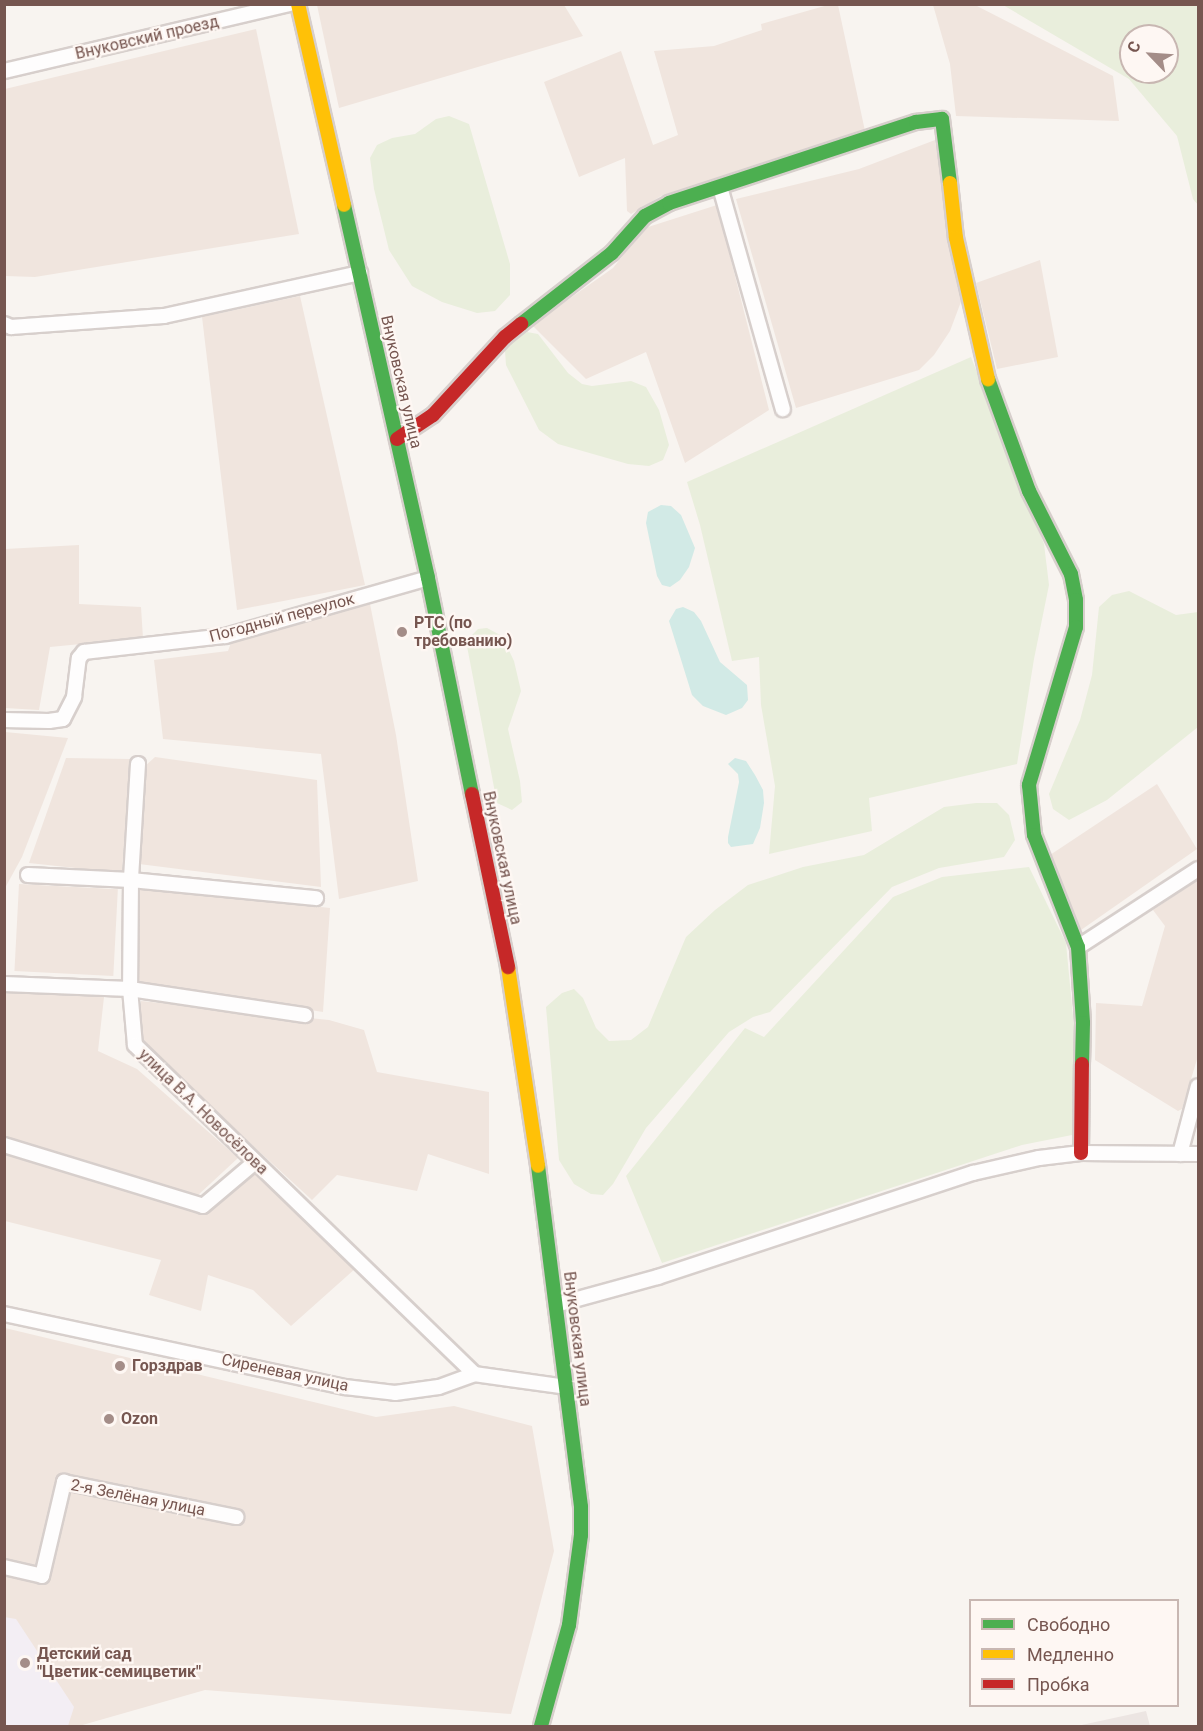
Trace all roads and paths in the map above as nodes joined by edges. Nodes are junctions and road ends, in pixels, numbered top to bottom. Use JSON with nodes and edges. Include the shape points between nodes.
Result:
{"nodes":[{"id":1,"x":289,"y":4,"type":"edge"},
{"id":2,"x":298,"y":4,"type":"edge"},
{"id":3,"x":4,"y":71,"type":"edge"},
{"id":4,"x":720,"y":187,"type":"junction"},
{"id":5,"x":360,"y":273,"type":"junction"},
{"id":6,"x":4,"y":324,"type":"edge"},
{"id":7,"x":783,"y":410,"type":"dead end"},
{"id":8,"x":397,"y":439,"type":"junction"},
{"id":9,"x":428,"y":578,"type":"junction"},
{"id":10,"x":4,"y":720,"type":"edge"},
{"id":11,"x":138,"y":764,"type":"dead end"},
{"id":12,"x":1198,"y":868,"type":"edge"},
{"id":13,"x":28,"y":875,"type":"dead end"},
{"id":14,"x":131,"y":880,"type":"junction"},
{"id":15,"x":316,"y":898,"type":"dead end"},
{"id":16,"x":1078,"y":947,"type":"junction"},
{"id":17,"x":4,"y":984,"type":"edge"},
{"id":18,"x":130,"y":989,"type":"junction"},
{"id":19,"x":305,"y":1015,"type":"dead end"},
{"id":20,"x":1198,"y":1086,"type":"edge"},
{"id":21,"x":4,"y":1145,"type":"edge"},
{"id":22,"x":1081,"y":1154,"type":"junction"},
{"id":23,"x":1180,"y":1154,"type":"junction"},
{"id":24,"x":1198,"y":1154,"type":"edge"},
{"id":25,"x":255,"y":1162,"type":"junction"},
{"id":26,"x":556,"y":1305,"type":"junction"},
{"id":27,"x":4,"y":1314,"type":"edge"},
{"id":28,"x":474,"y":1374,"type":"junction"},
{"id":29,"x":566,"y":1387,"type":"junction"},
{"id":30,"x":236,"y":1517,"type":"dead end"},
{"id":31,"x":4,"y":1567,"type":"edge"},
{"id":32,"x":540,"y":1726,"type":"edge"}],
"edges":[{"from":1,"to":3,"type":"street","name":"Внуковский проезд"},
{"from":2,"to":5,"type":"main road","name":"Внуковская улица"},
{"from":4,"to":7,"type":"street"},
{"from":4,"to":8,"type":"main road","via":[[669,203],[645,216],[612,253],[505,337],[433,416]]},
{"from":4,"to":16,"type":"main road","via":[[916,122],[942,119],[956,238],[990,388],[1029,491],[1071,574],[1076,600],[1076,627],[1029,785],[1034,835]]},
{"from":5,"to":6,"type":"street","via":[[164,316],[11,327]]},
{"from":5,"to":8,"type":"main road","name":"Внуковская улица"},
{"from":8,"to":9,"type":"main road","name":"Внуковская улица"},
{"from":9,"to":10,"type":"street","name":"Погодный переулок","via":[[225,636],[84,652],[79,658],[74,697],[63,718]]},
{"from":9,"to":26,"type":"main road","name":"Внуковская улица","via":[[514,999]]},
{"from":11,"to":14,"type":"street","name":"улица В.А. Новосёлова"},
{"from":12,"to":16,"type":"street"},
{"from":13,"to":14,"type":"street"},
{"from":14,"to":15,"type":"street"},
{"from":14,"to":18,"type":"street","name":"улица В.А. Новосёлова"},
{"from":16,"to":22,"type":"main road","via":[[1083,1023]]},
{"from":17,"to":18,"type":"street"},
{"from":18,"to":19,"type":"street"},
{"from":18,"to":25,"type":"street","name":"улица В.А. Новосёлова","via":[[135,1045]]},
{"from":20,"to":23,"type":"street"},
{"from":21,"to":25,"type":"street","via":[[202,1206]]},
{"from":22,"to":23,"type":"street"},
{"from":22,"to":26,"type":"street","via":[[1039,1158],[973,1173],[658,1277]]},
{"from":23,"to":24,"type":"street"},
{"from":25,"to":28,"type":"street","name":"улица В.А. Новосёлова"},
{"from":26,"to":29,"type":"main road","name":"Внуковская улица"},
{"from":27,"to":28,"type":"street","name":"Сиреневая улица","via":[[334,1384],[395,1393],[439,1387]]},
{"from":28,"to":29,"type":"street","name":"Сиреневая улица"},
{"from":29,"to":32,"type":"main road","name":"Внуковская улица","via":[[581,1535],[569,1625]]},
{"from":30,"to":31,"type":"street","name":"2-я Зелёная улица","via":[[64,1482],[42,1576]]}]}
